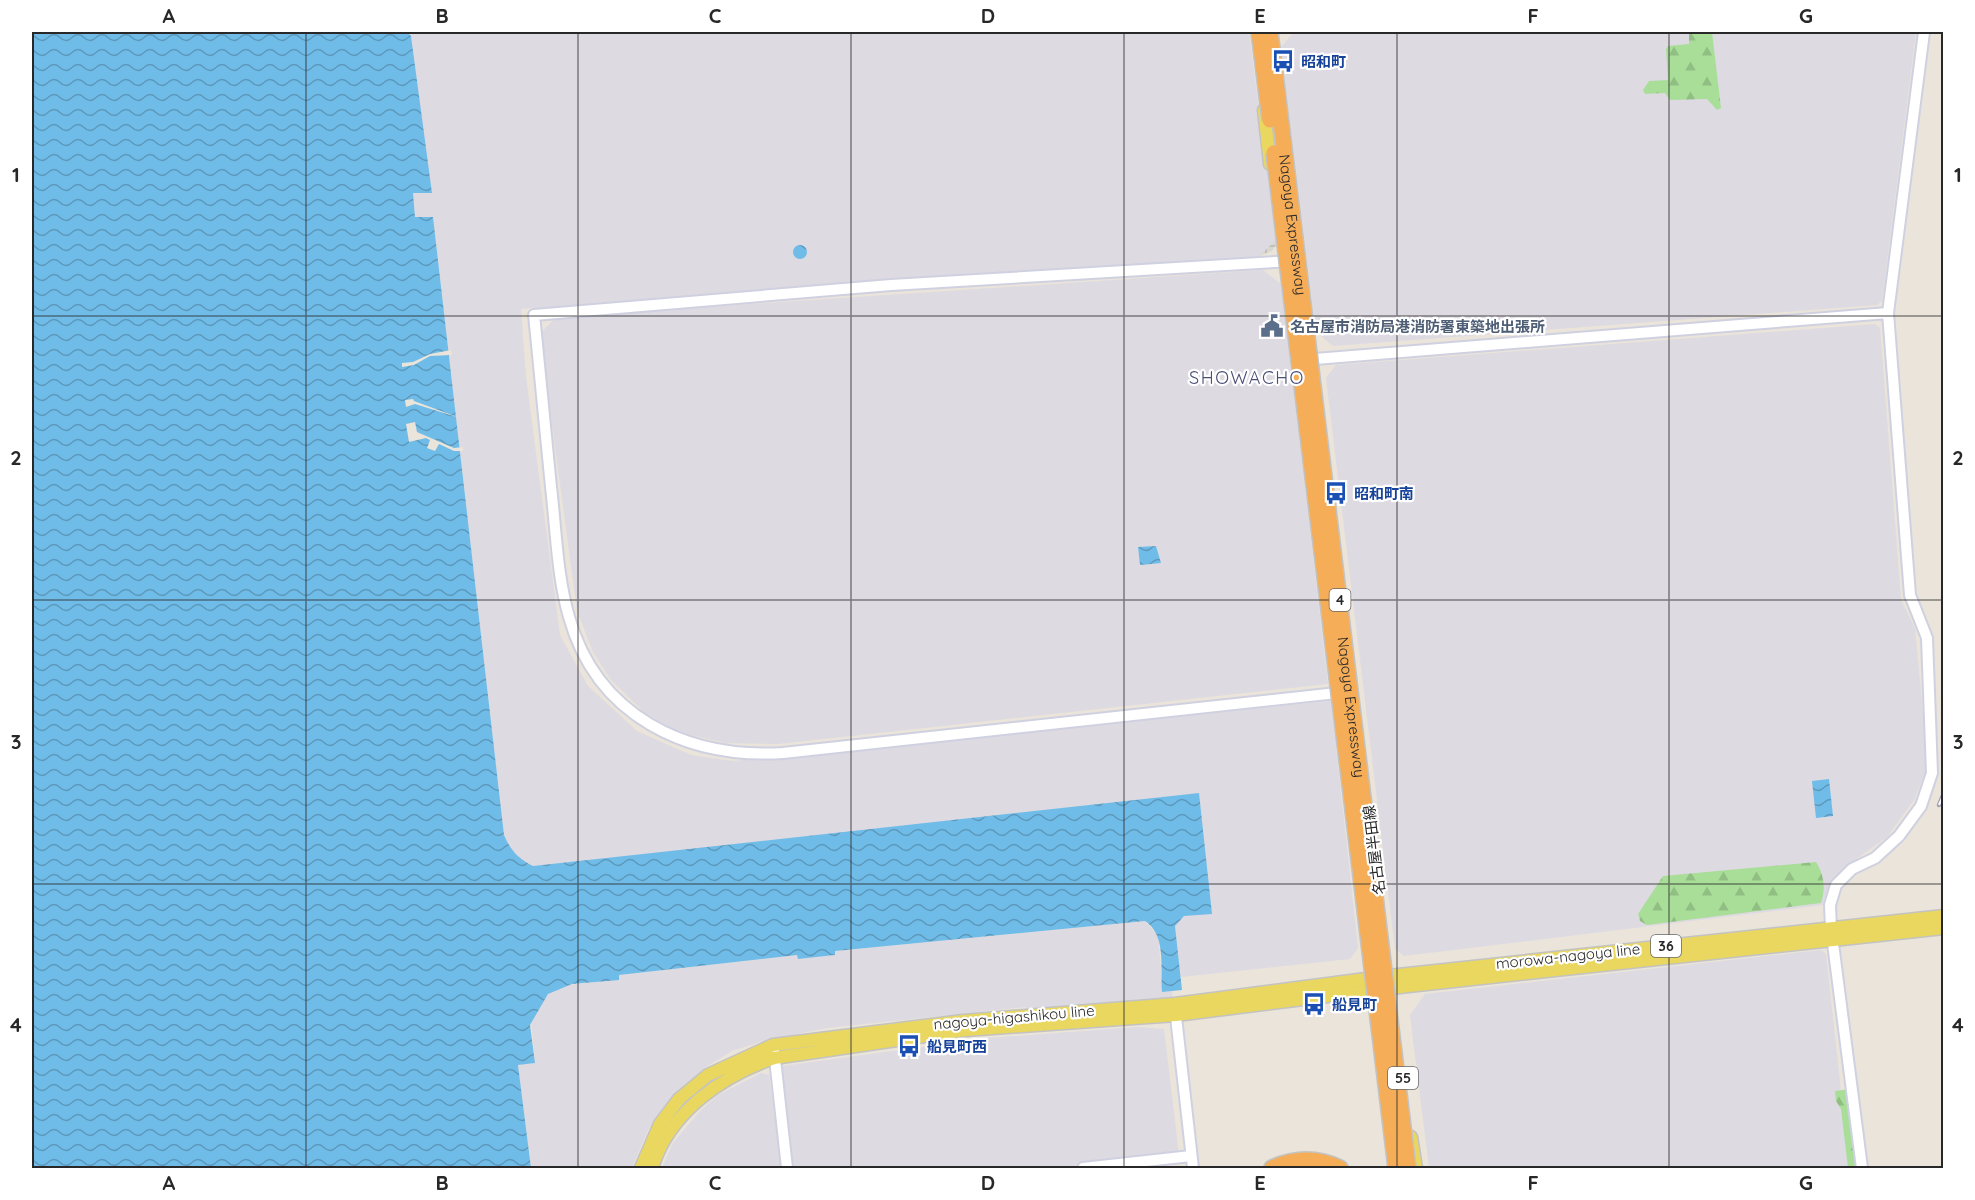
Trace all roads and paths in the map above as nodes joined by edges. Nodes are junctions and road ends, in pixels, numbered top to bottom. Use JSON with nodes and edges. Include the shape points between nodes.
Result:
{"nodes":[{"id":1,"x":1257,"y":32,"type":"edge"},
{"id":2,"x":1270,"y":32,"type":"edge"},
{"id":3,"x":1275,"y":32,"type":"edge"},
{"id":4,"x":1924,"y":32,"type":"edge"},
{"id":5,"x":1303,"y":259,"type":"junction"},
{"id":6,"x":1281,"y":262,"type":"junction"},
{"id":7,"x":1888,"y":313,"type":"junction"},
{"id":8,"x":1315,"y":359,"type":"junction"},
{"id":9,"x":1355,"y":692,"type":"junction"},
{"id":10,"x":1335,"y":693,"type":"junction"},
{"id":11,"x":1944,"y":916,"type":"edge"},
{"id":12,"x":1944,"y":928,"type":"edge"},
{"id":13,"x":1832,"y":934,"type":"junction"},
{"id":14,"x":1388,"y":978,"type":"junction"},
{"id":15,"x":1372,"y":984,"type":"junction"},
{"id":16,"x":1175,"y":1010,"type":"junction"},
{"id":17,"x":773,"y":1044,"type":"junction"},
{"id":18,"x":774,"y":1058,"type":"junction"},
{"id":19,"x":1191,"y":1156,"type":"junction"},
{"id":20,"x":641,"y":1168,"type":"edge"},
{"id":21,"x":652,"y":1168,"type":"edge"},
{"id":22,"x":788,"y":1168,"type":"edge"},
{"id":23,"x":1083,"y":1168,"type":"edge"},
{"id":24,"x":1192,"y":1168,"type":"edge"},
{"id":25,"x":1272,"y":1168,"type":"edge"},
{"id":26,"x":1340,"y":1168,"type":"edge"},
{"id":27,"x":1394,"y":1168,"type":"edge"},
{"id":28,"x":1408,"y":1168,"type":"edge"},
{"id":29,"x":1417,"y":1168,"type":"edge"},
{"id":30,"x":1862,"y":1168,"type":"edge"}],
"edges":[{"from":1,"to":6,"type":"main road","name":"名古屋半田線","number":"55"},
{"from":1,"to":27,"type":"highway","name":"Nagoya Expressway","number":"4","bridge":true,"via":[[1389,1095]]},
{"from":2,"to":14,"type":"highway","name":"Nagoya Expressway","number":"4","bridge":true},
{"from":3,"to":5,"type":"main road","name":"名古屋半田線"},
{"from":4,"to":7,"type":"street"},
{"from":5,"to":6,"type":"street"},
{"from":5,"to":8,"type":"main road","name":"名古屋半田線"},
{"from":6,"to":10,"type":"main road","name":"名古屋半田線","number":"55"},
{"from":6,"to":10,"type":"street","via":[[891,285],[534,315],[554,512],[569,615],[585,655],[609,690],[638,717],[671,737],[716,751],[783,753]]},
{"from":7,"to":8,"type":"street"},
{"from":7,"to":13,"type":"street","via":[[1910,595],[1927,638],[1932,773],[1921,806],[1899,836],[1836,885],[1830,905]]},
{"from":8,"to":9,"type":"main road","name":"名古屋半田線"},
{"from":9,"to":10,"type":"street"},
{"from":9,"to":14,"type":"main road","name":"名古屋半田線"},
{"from":10,"to":15,"type":"main road","name":"名古屋半田線","number":"55"},
{"from":11,"to":13,"type":"main road","name":"morowa-nagoya line","number":"36"},
{"from":12,"to":13,"type":"main road","name":"morowa-nagoya line","number":"36"},
{"from":13,"to":14,"type":"main road","name":"morowa-nagoya line","number":"36"},
{"from":13,"to":30,"type":"street"},
{"from":14,"to":15,"type":"main road","name":"morowa-nagoya line","number":"36"},
{"from":14,"to":28,"type":"highway","name":"Nagoya Expressway","number":"4","bridge":true},
{"from":14,"to":29,"type":"highway","bridge":true},
{"from":15,"to":16,"type":"main road","name":"nagoya-higashikou line"},
{"from":15,"to":27,"type":"main road","name":"名古屋半田線","number":"55"},
{"from":16,"to":17,"type":"main road","name":"nagoya-higashikou line","via":[[963,1021]]},
{"from":16,"to":18,"type":"main road","name":"nagoya-higashikou line","via":[[965,1030]]},
{"from":16,"to":19,"type":"street"},
{"from":17,"to":18,"type":"street"},
{"from":17,"to":20,"type":"main road","name":"nagoya-higashikou line","via":[[708,1075],[679,1098],[660,1124]]},
{"from":18,"to":21,"type":"main road","name":"nagoya-higashikou line","via":[[722,1080],[696,1102],[663,1143]]},
{"from":18,"to":22,"type":"street"},
{"from":19,"to":23,"type":"street"},
{"from":19,"to":24,"type":"street"},
{"from":25,"to":26,"type":"highway","via":[[1310,1160]]}]}
